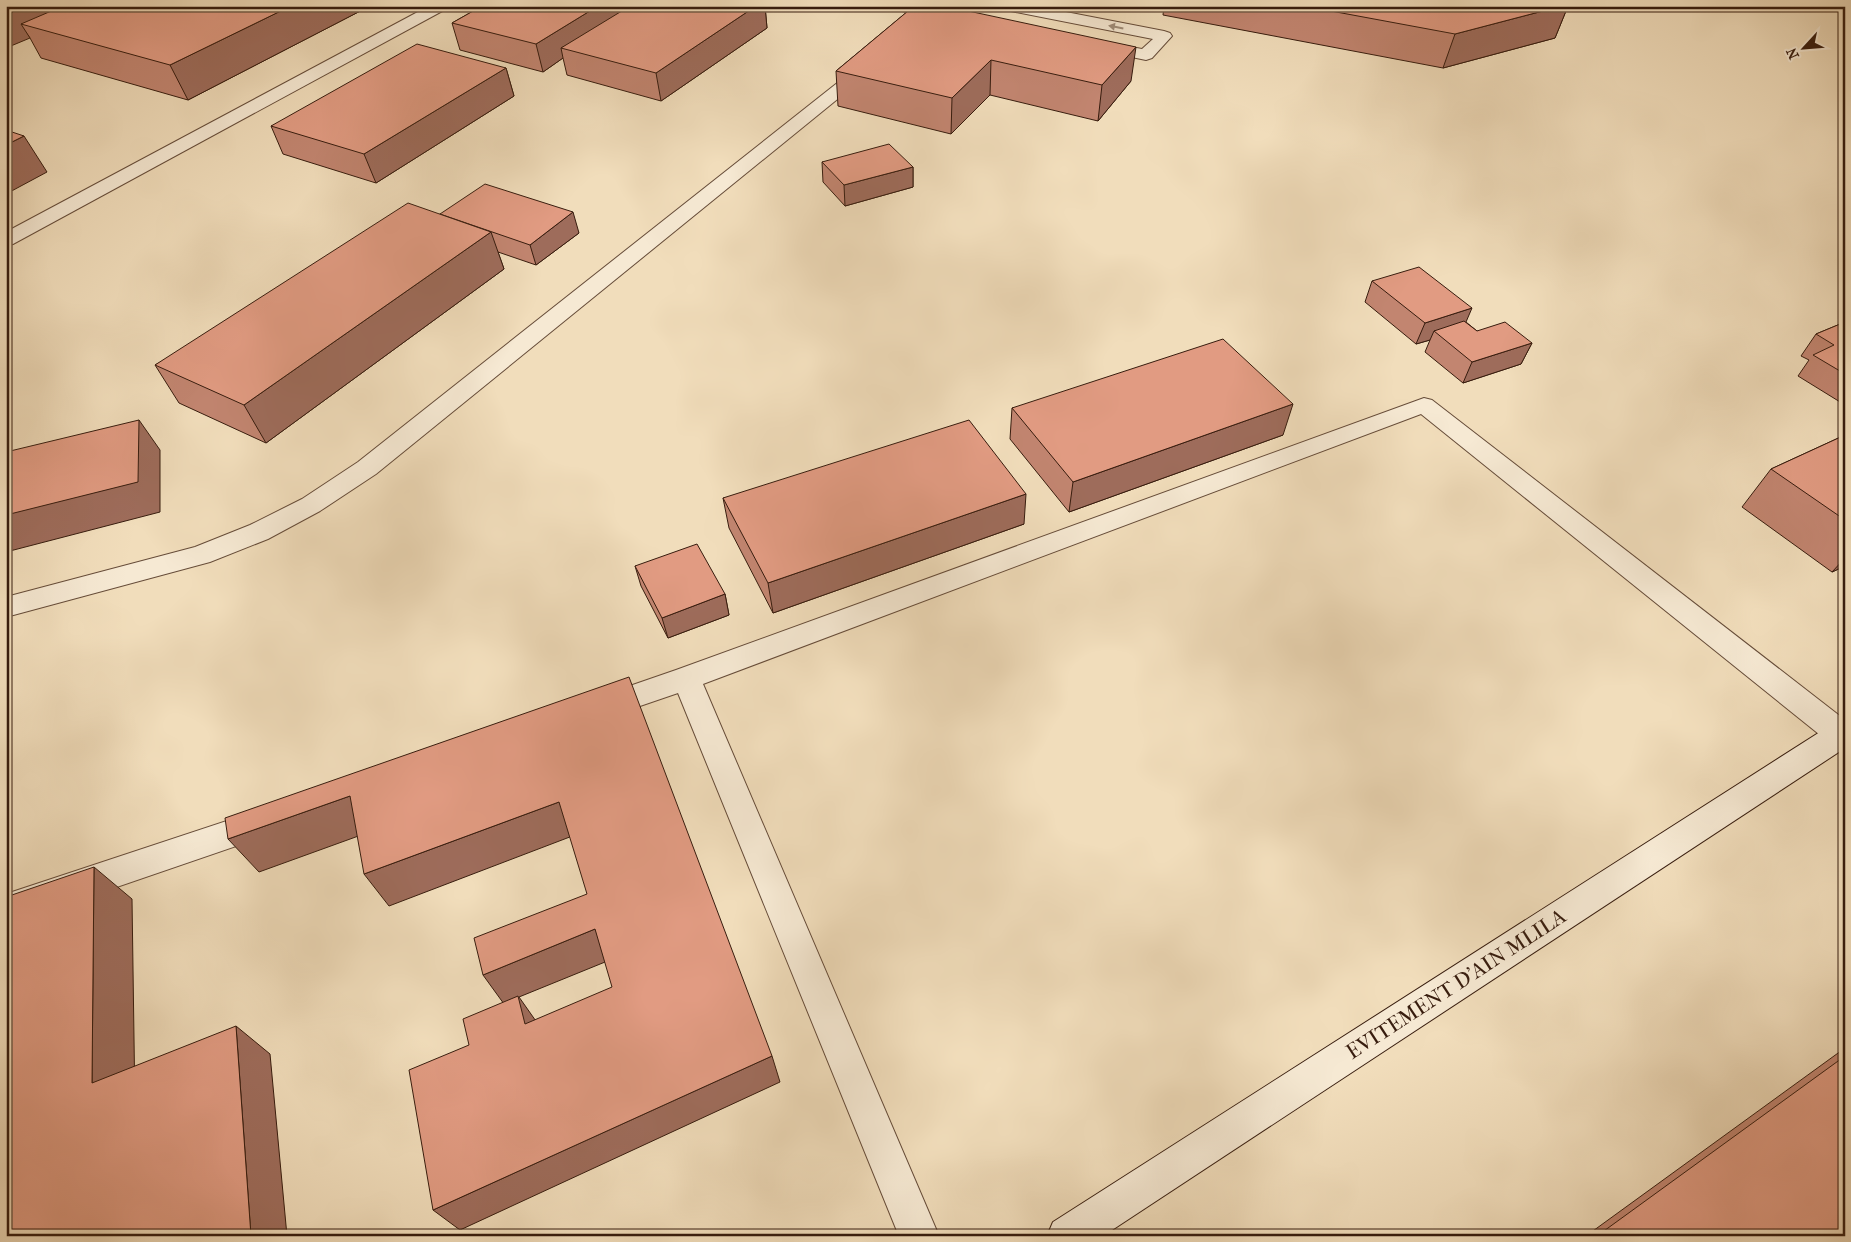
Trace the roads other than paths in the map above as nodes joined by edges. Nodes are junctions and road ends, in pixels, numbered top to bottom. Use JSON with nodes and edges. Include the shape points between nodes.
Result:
{"nodes":[{"id":1,"x":440,"y":6,"type":"edge"},
{"id":2,"x":898,"y":6,"type":"edge"},
{"id":3,"x":1011,"y":6,"type":"edge"},
{"id":4,"x":939,"y":10,"type":"edge"},
{"id":5,"x":964,"y":19,"type":"edge"},
{"id":6,"x":911,"y":32,"type":"edge"},
{"id":7,"x":1088,"y":44,"type":"edge"},
{"id":8,"x":880,"y":57,"type":"edge"},
{"id":9,"x":6,"y":240,"type":"edge"},
{"id":10,"x":6,"y":607,"type":"edge"},
{"id":11,"x":686,"y":678,"type":"junction"},
{"id":12,"x":582,"y":714,"type":"edge"},
{"id":13,"x":1843,"y":733,"type":"edge"},
{"id":14,"x":290,"y":814,"type":"edge"},
{"id":15,"x":6,"y":910,"type":"edge"},
{"id":16,"x":919,"y":1236,"type":"edge"},
{"id":17,"x":1068,"y":1236,"type":"edge"}],
"edges":[{"from":1,"to":9,"type":"street"},
{"from":2,"to":4,"type":"street"},
{"from":7,"to":3,"type":"street","one_way":true,"via":[[1146,55],[1164,36]]},
{"from":4,"to":5,"type":"street"},
{"from":4,"to":6,"type":"street"},
{"from":8,"to":10,"type":"street","via":[[367,468],[311,505],[259,532],[201,555]]},
{"from":11,"to":12,"type":"street"},
{"from":11,"to":13,"type":"street","via":[[1424,405]]},
{"from":11,"to":16,"type":"street"},
{"from":13,"to":17,"type":"street","name":"EVITEMENT D'AIN MLILA"},
{"from":14,"to":15,"type":"street"}]}
